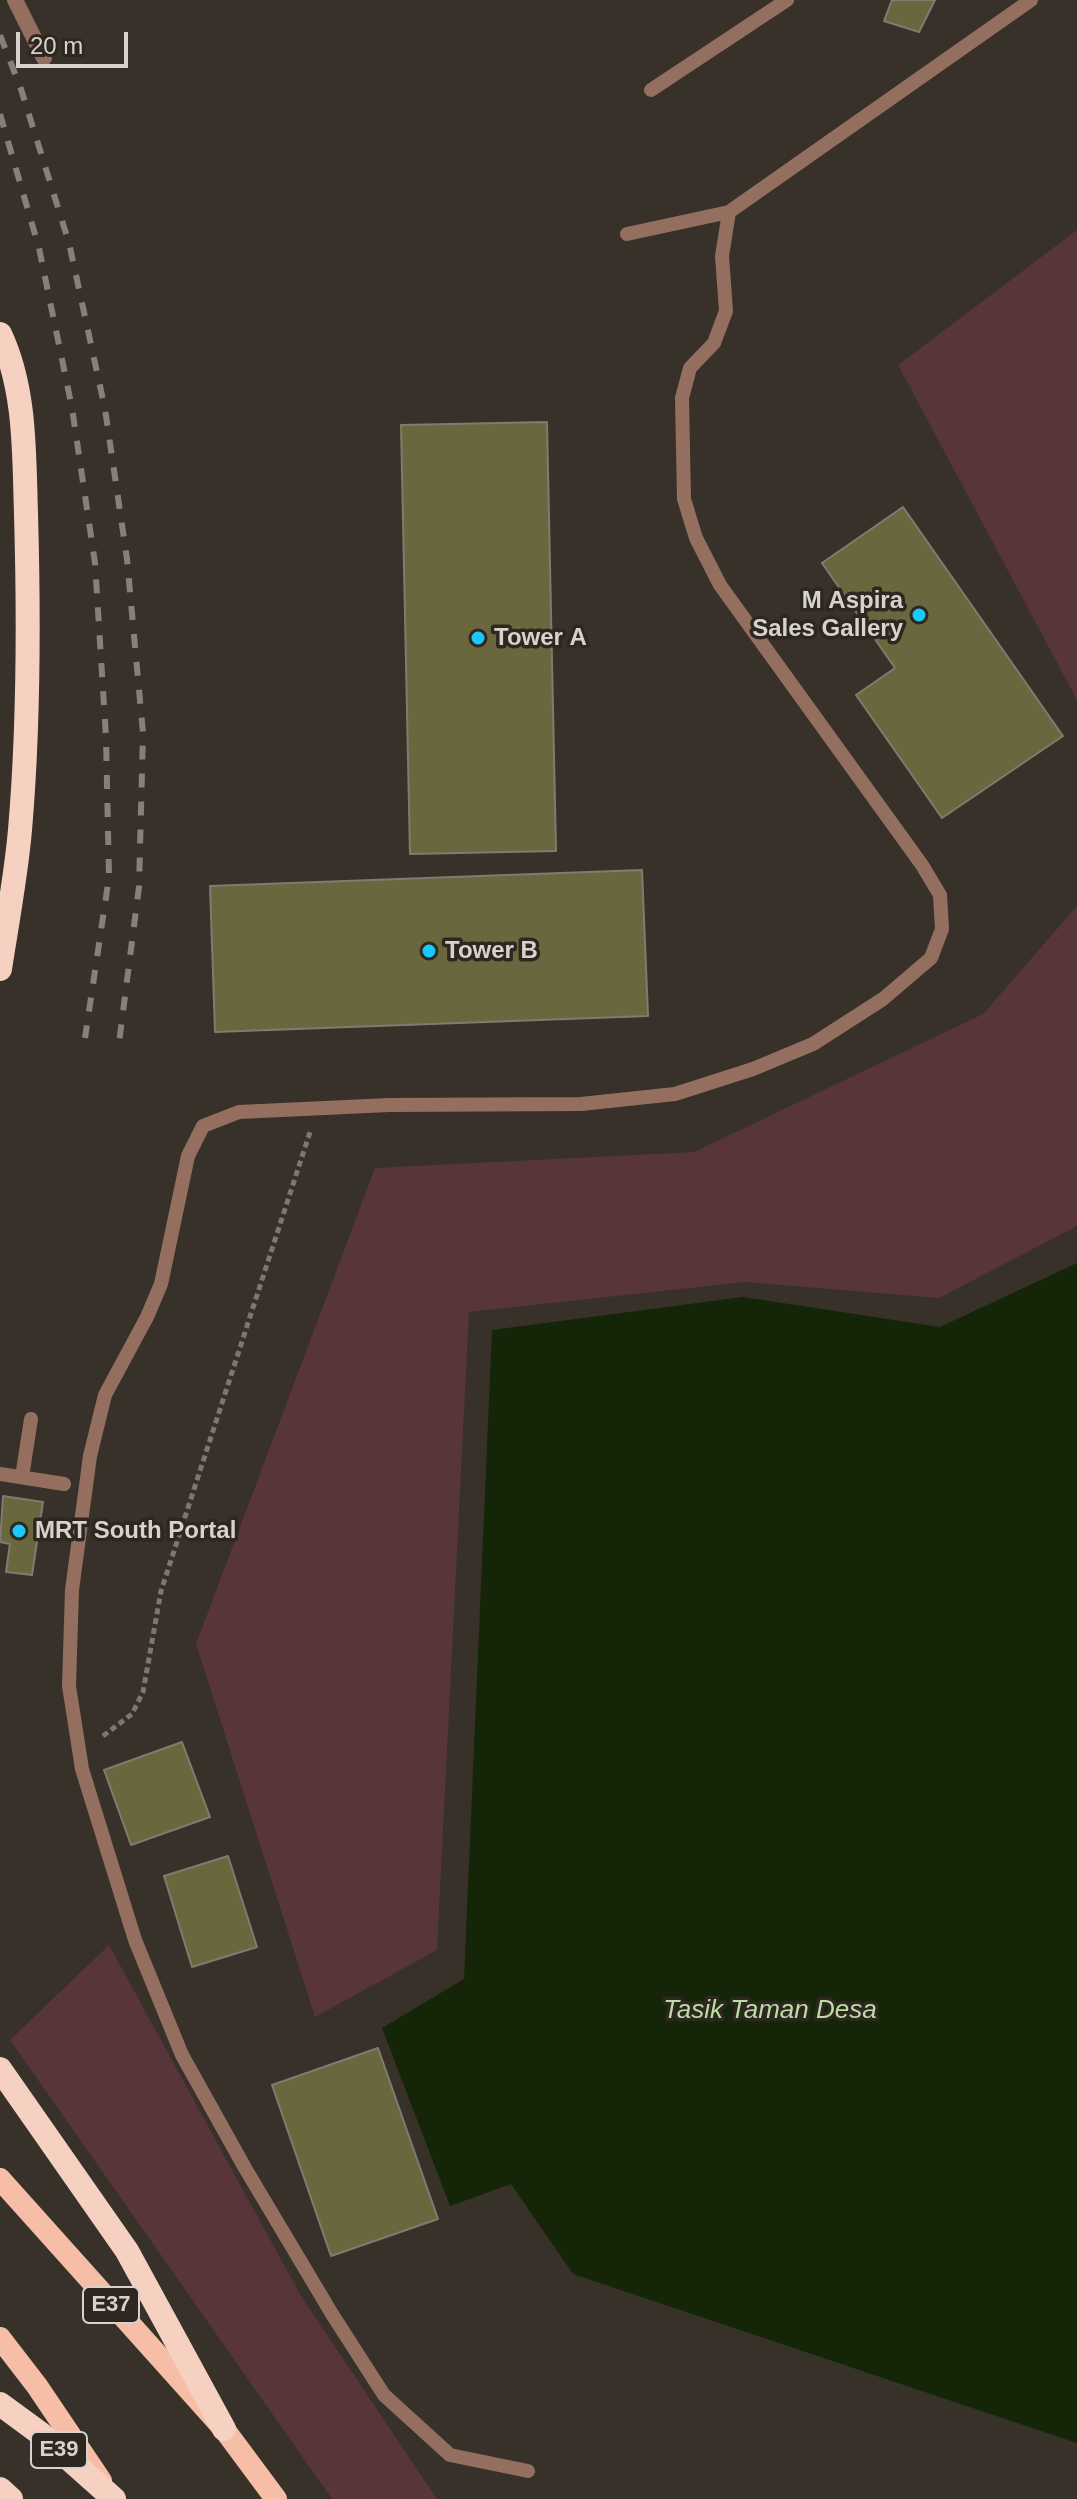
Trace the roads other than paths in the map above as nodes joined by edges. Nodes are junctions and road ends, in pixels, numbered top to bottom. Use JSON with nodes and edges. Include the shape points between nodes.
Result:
{"nodes":[{"id":1,"x":15,"y":0,"type":"edge"},
{"id":2,"x":787,"y":0,"type":"edge"},
{"id":3,"x":1031,"y":0,"type":"edge"},
{"id":4,"x":44,"y":58,"type":"dead end"},
{"id":5,"x":651,"y":90,"type":"dead end"},
{"id":6,"x":729,"y":212,"type":"junction"},
{"id":7,"x":627,"y":234,"type":"dead end"},
{"id":8,"x":0,"y":334,"type":"edge"},
{"id":9,"x":0,"y":969,"type":"edge"},
{"id":10,"x":31,"y":1419,"type":"dead end"},
{"id":11,"x":0,"y":1474,"type":"edge"},
{"id":12,"x":22,"y":1477,"type":"junction"},
{"id":13,"x":64,"y":1484,"type":"dead end"},
{"id":14,"x":0,"y":2069,"type":"edge"},
{"id":15,"x":0,"y":2179,"type":"edge"},
{"id":16,"x":0,"y":2338,"type":"edge"},
{"id":17,"x":0,"y":2404,"type":"edge"},
{"id":18,"x":224,"y":2429,"type":"junction"},
{"id":19,"x":528,"y":2471,"type":"dead end"},
{"id":20,"x":0,"y":2489,"type":"edge"},
{"id":21,"x":11,"y":2499,"type":"edge"},
{"id":22,"x":114,"y":2499,"type":"edge"},
{"id":23,"x":276,"y":2499,"type":"edge"}],
"edges":[{"from":1,"to":4,"type":"street"},
{"from":2,"to":5,"type":"lane"},
{"from":3,"to":6,"type":"lane"},
{"from":6,"to":7,"type":"lane"},
{"from":6,"to":19,"type":"lane","via":[[722,256],[726,311],[714,343],[690,368],[682,398],[684,499],[720,585],[940,895],[942,929],[931,958],[883,999],[813,1044],[675,1094],[581,1104],[239,1112],[203,1126],[188,1156],[161,1284],[105,1395],[90,1456],[72,1590],[69,1686],[82,1769],[135,1940],[182,2055],[384,2395],[450,2455]]},
{"from":8,"to":9,"type":"highway","via":[[23,420],[28,671],[20,833]]},
{"from":10,"to":12,"type":"lane"},
{"from":11,"to":12,"type":"lane"},
{"from":12,"to":13,"type":"lane"},
{"from":14,"to":18,"type":"highway","via":[[127,2251]]},
{"from":15,"to":18,"type":"highway","number":"E37"},
{"from":16,"to":22,"type":"highway"},
{"from":17,"to":22,"type":"highway","number":"E39","bridge":true},
{"from":18,"to":23,"type":"highway","number":"E37"},
{"from":20,"to":21,"type":"highway"}]}
